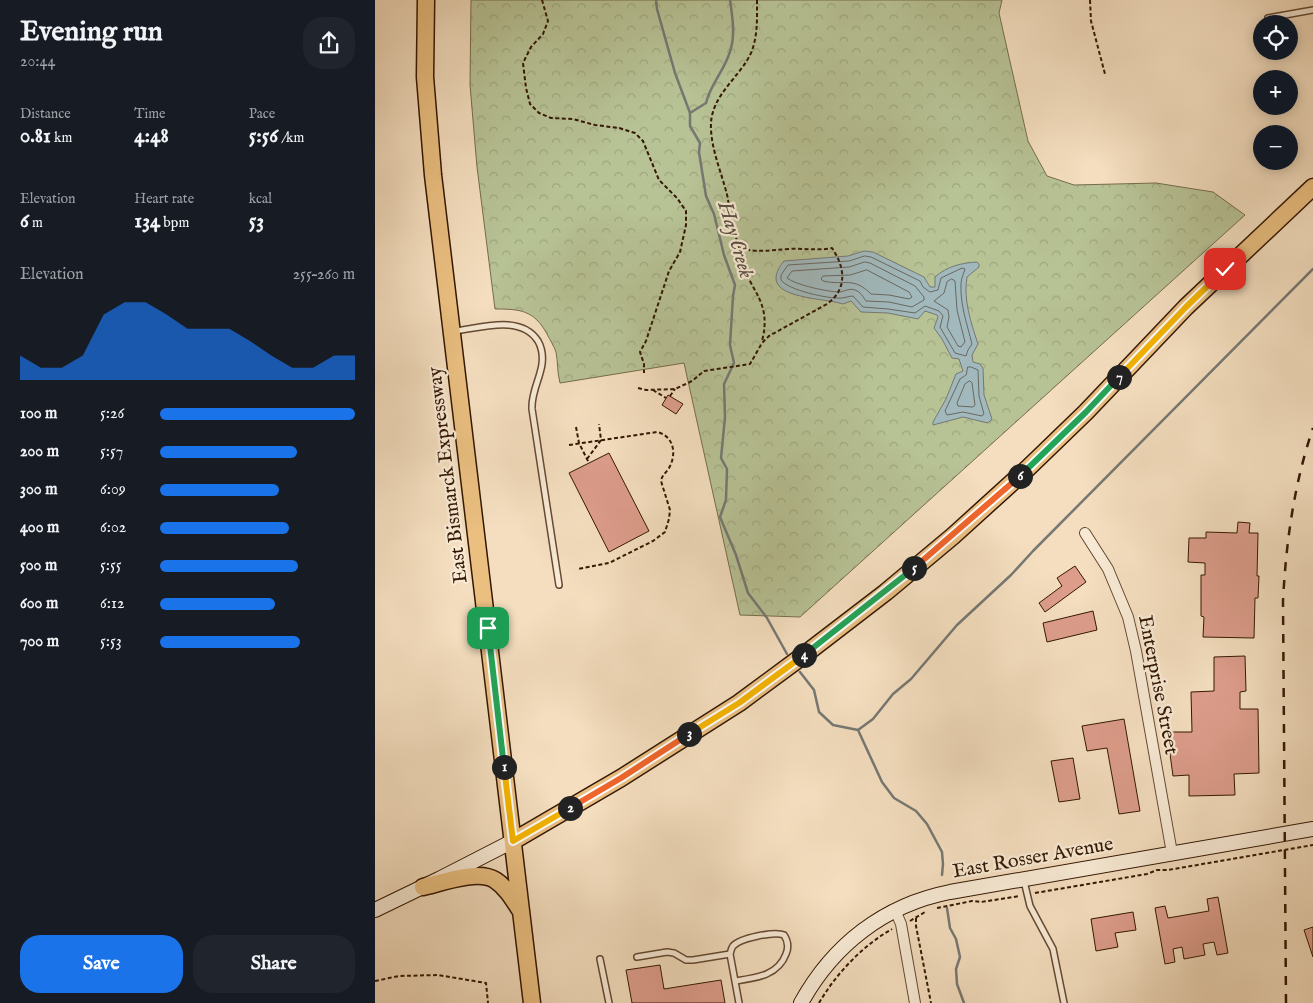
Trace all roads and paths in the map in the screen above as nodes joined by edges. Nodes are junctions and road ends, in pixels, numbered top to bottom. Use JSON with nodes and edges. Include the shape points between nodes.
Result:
{"nodes":[{"id":1,"x":426,"y":0,"type":"edge"},
{"id":2,"x":542,"y":0,"type":"edge"},
{"id":3,"x":757,"y":0,"type":"edge"},
{"id":4,"x":1090,"y":0,"type":"edge"},
{"id":5,"x":1313,"y":10,"type":"edge"},
{"id":6,"x":1285,"y":15,"type":"edge"},
{"id":7,"x":1105,"y":74,"type":"dead end"},
{"id":8,"x":1313,"y":186,"type":"edge"},
{"id":9,"x":739,"y":248,"type":"junction"},
{"id":10,"x":451,"y":332,"type":"junction"},
{"id":11,"x":762,"y":343,"type":"junction"},
{"id":12,"x":644,"y":372,"type":"dead end"},
{"id":13,"x":638,"y":388,"type":"dead end"},
{"id":14,"x":675,"y":389,"type":"junction"},
{"id":15,"x":653,"y":390,"type":"junction"},
{"id":16,"x":670,"y":396,"type":"dead end"},
{"id":17,"x":666,"y":398,"type":"dead end"},
{"id":18,"x":599,"y":424,"type":"dead end"},
{"id":19,"x":576,"y":427,"type":"dead end"},
{"id":20,"x":601,"y":440,"type":"junction"},
{"id":21,"x":579,"y":444,"type":"junction"},
{"id":22,"x":569,"y":445,"type":"dead end"},
{"id":23,"x":587,"y":459,"type":"junction"},
{"id":24,"x":589,"y":463,"type":"dead end"},
{"id":25,"x":1085,"y":533,"type":"dead end"},
{"id":26,"x":578,"y":569,"type":"dead end"},
{"id":27,"x":559,"y":585,"type":"dead end"},
{"id":28,"x":1313,"y":829,"type":"edge"},
{"id":29,"x":513,"y":841,"type":"junction"},
{"id":30,"x":1313,"y":845,"type":"edge"},
{"id":31,"x":1171,"y":854,"type":"junction"},
{"id":32,"x":1023,"y":880,"type":"junction"},
{"id":33,"x":423,"y":887,"type":"junction"},
{"id":34,"x":1026,"y":895,"type":"junction"},
{"id":35,"x":932,"y":903,"type":"junction"},
{"id":36,"x":375,"y":910,"type":"edge"},
{"id":37,"x":895,"y":910,"type":"junction"},
{"id":38,"x":926,"y":911,"type":"dead end"},
{"id":39,"x":522,"y":913,"type":"junction"},
{"id":40,"x":886,"y":932,"type":"dead end"},
{"id":41,"x":730,"y":954,"type":"junction"},
{"id":42,"x":637,"y":957,"type":"dead end"},
{"id":43,"x":600,"y":959,"type":"dead end"},
{"id":44,"x":375,"y":981,"type":"edge"},
{"id":45,"x":735,"y":981,"type":"junction"},
{"id":46,"x":488,"y":1003,"type":"edge"},
{"id":47,"x":532,"y":1003,"type":"edge"},
{"id":48,"x":609,"y":1003,"type":"edge"},
{"id":49,"x":739,"y":1003,"type":"edge"},
{"id":50,"x":801,"y":1003,"type":"edge"},
{"id":51,"x":819,"y":1003,"type":"edge"},
{"id":52,"x":915,"y":1003,"type":"edge"},
{"id":53,"x":931,"y":1003,"type":"edge"},
{"id":54,"x":1064,"y":1003,"type":"edge"}],
"edges":[{"from":1,"to":10,"type":"main road","name":"East Bismarck Expressway","via":[[428,123]]},
{"from":2,"to":12,"type":"path","via":[[548,21],[523,63],[530,104],[551,118],[573,119],[635,133],[643,141],[659,180],[685,211],[686,225],[680,252],[669,271],[640,352]]},
{"from":3,"to":9,"type":"path","via":[[756,39],[750,54],[712,111],[714,148]]},
{"from":4,"to":7,"type":"path","via":[[1091,21]]},
{"from":5,"to":6,"type":"lane"},
{"from":8,"to":29,"type":"main road","via":[[1186,307],[1027,469],[886,592],[739,703],[621,778]]},
{"from":9,"to":11,"type":"path","via":[[739,257],[765,313]]},
{"from":9,"to":11,"type":"path","via":[[763,252],[832,248],[843,267],[843,281],[837,295]]},
{"from":10,"to":27,"type":"lane","via":[[517,326],[532,334],[539,345],[542,362],[532,409]]},
{"from":10,"to":29,"type":"main road","name":"East Bismarck Expressway"},
{"from":11,"to":14,"type":"path","via":[[750,364],[704,371]]},
{"from":13,"to":15,"type":"path"},
{"from":14,"to":15,"type":"path"},
{"from":14,"to":16,"type":"path"},
{"from":15,"to":17,"type":"path"},
{"from":18,"to":20,"type":"path"},
{"from":19,"to":21,"type":"path"},
{"from":20,"to":21,"type":"path"},
{"from":20,"to":23,"type":"path"},
{"from":20,"to":26,"type":"path","via":[[657,432],[670,439],[672,460],[661,477],[669,518],[665,532],[653,541],[609,563]]},
{"from":21,"to":22,"type":"path"},
{"from":21,"to":23,"type":"path"},
{"from":23,"to":24,"type":"path"},
{"from":25,"to":31,"type":"street","name":"Enterprise Street","via":[[1108,570],[1128,617]]},
{"from":28,"to":31,"type":"street","name":"East Rosser Avenue"},
{"from":29,"to":33,"type":"street"},
{"from":29,"to":39,"type":"main road","name":"East Bismarck Expressway"},
{"from":30,"to":34,"type":"path"},
{"from":31,"to":32,"type":"street","name":"East Rosser Avenue"},
{"from":32,"to":34,"type":"lane"},
{"from":32,"to":35,"type":"street","name":"East Rosser Avenue","via":[[950,892]]},
{"from":33,"to":36,"type":"street"},
{"from":33,"to":39,"type":"main road","via":[[484,876],[501,884]]},
{"from":34,"to":35,"type":"path","via":[[981,902]]},
{"from":34,"to":54,"type":"lane","via":[[1053,949]]},
{"from":35,"to":37,"type":"street","name":"East Rosser Avenue"},
{"from":37,"to":50,"type":"street","name":"East Rosser Avenue","via":[[870,924],[836,953]]},
{"from":37,"to":52,"type":"street","via":[[901,924]]},
{"from":38,"to":53,"type":"path","via":[[916,918],[916,926]]},
{"from":39,"to":47,"type":"main road","name":"East Bismarck Expressway"},
{"from":40,"to":51,"type":"path","via":[[837,976]]},
{"from":41,"to":42,"type":"lane","via":[[693,960],[667,952]]},
{"from":41,"to":45,"type":"lane"},
{"from":41,"to":45,"type":"lane","via":[[739,943],[773,933],[784,935],[788,944],[783,961],[772,972]]},
{"from":43,"to":48,"type":"lane"},
{"from":44,"to":46,"type":"path","via":[[399,976],[438,975],[486,983]]},
{"from":45,"to":49,"type":"lane"}]}
